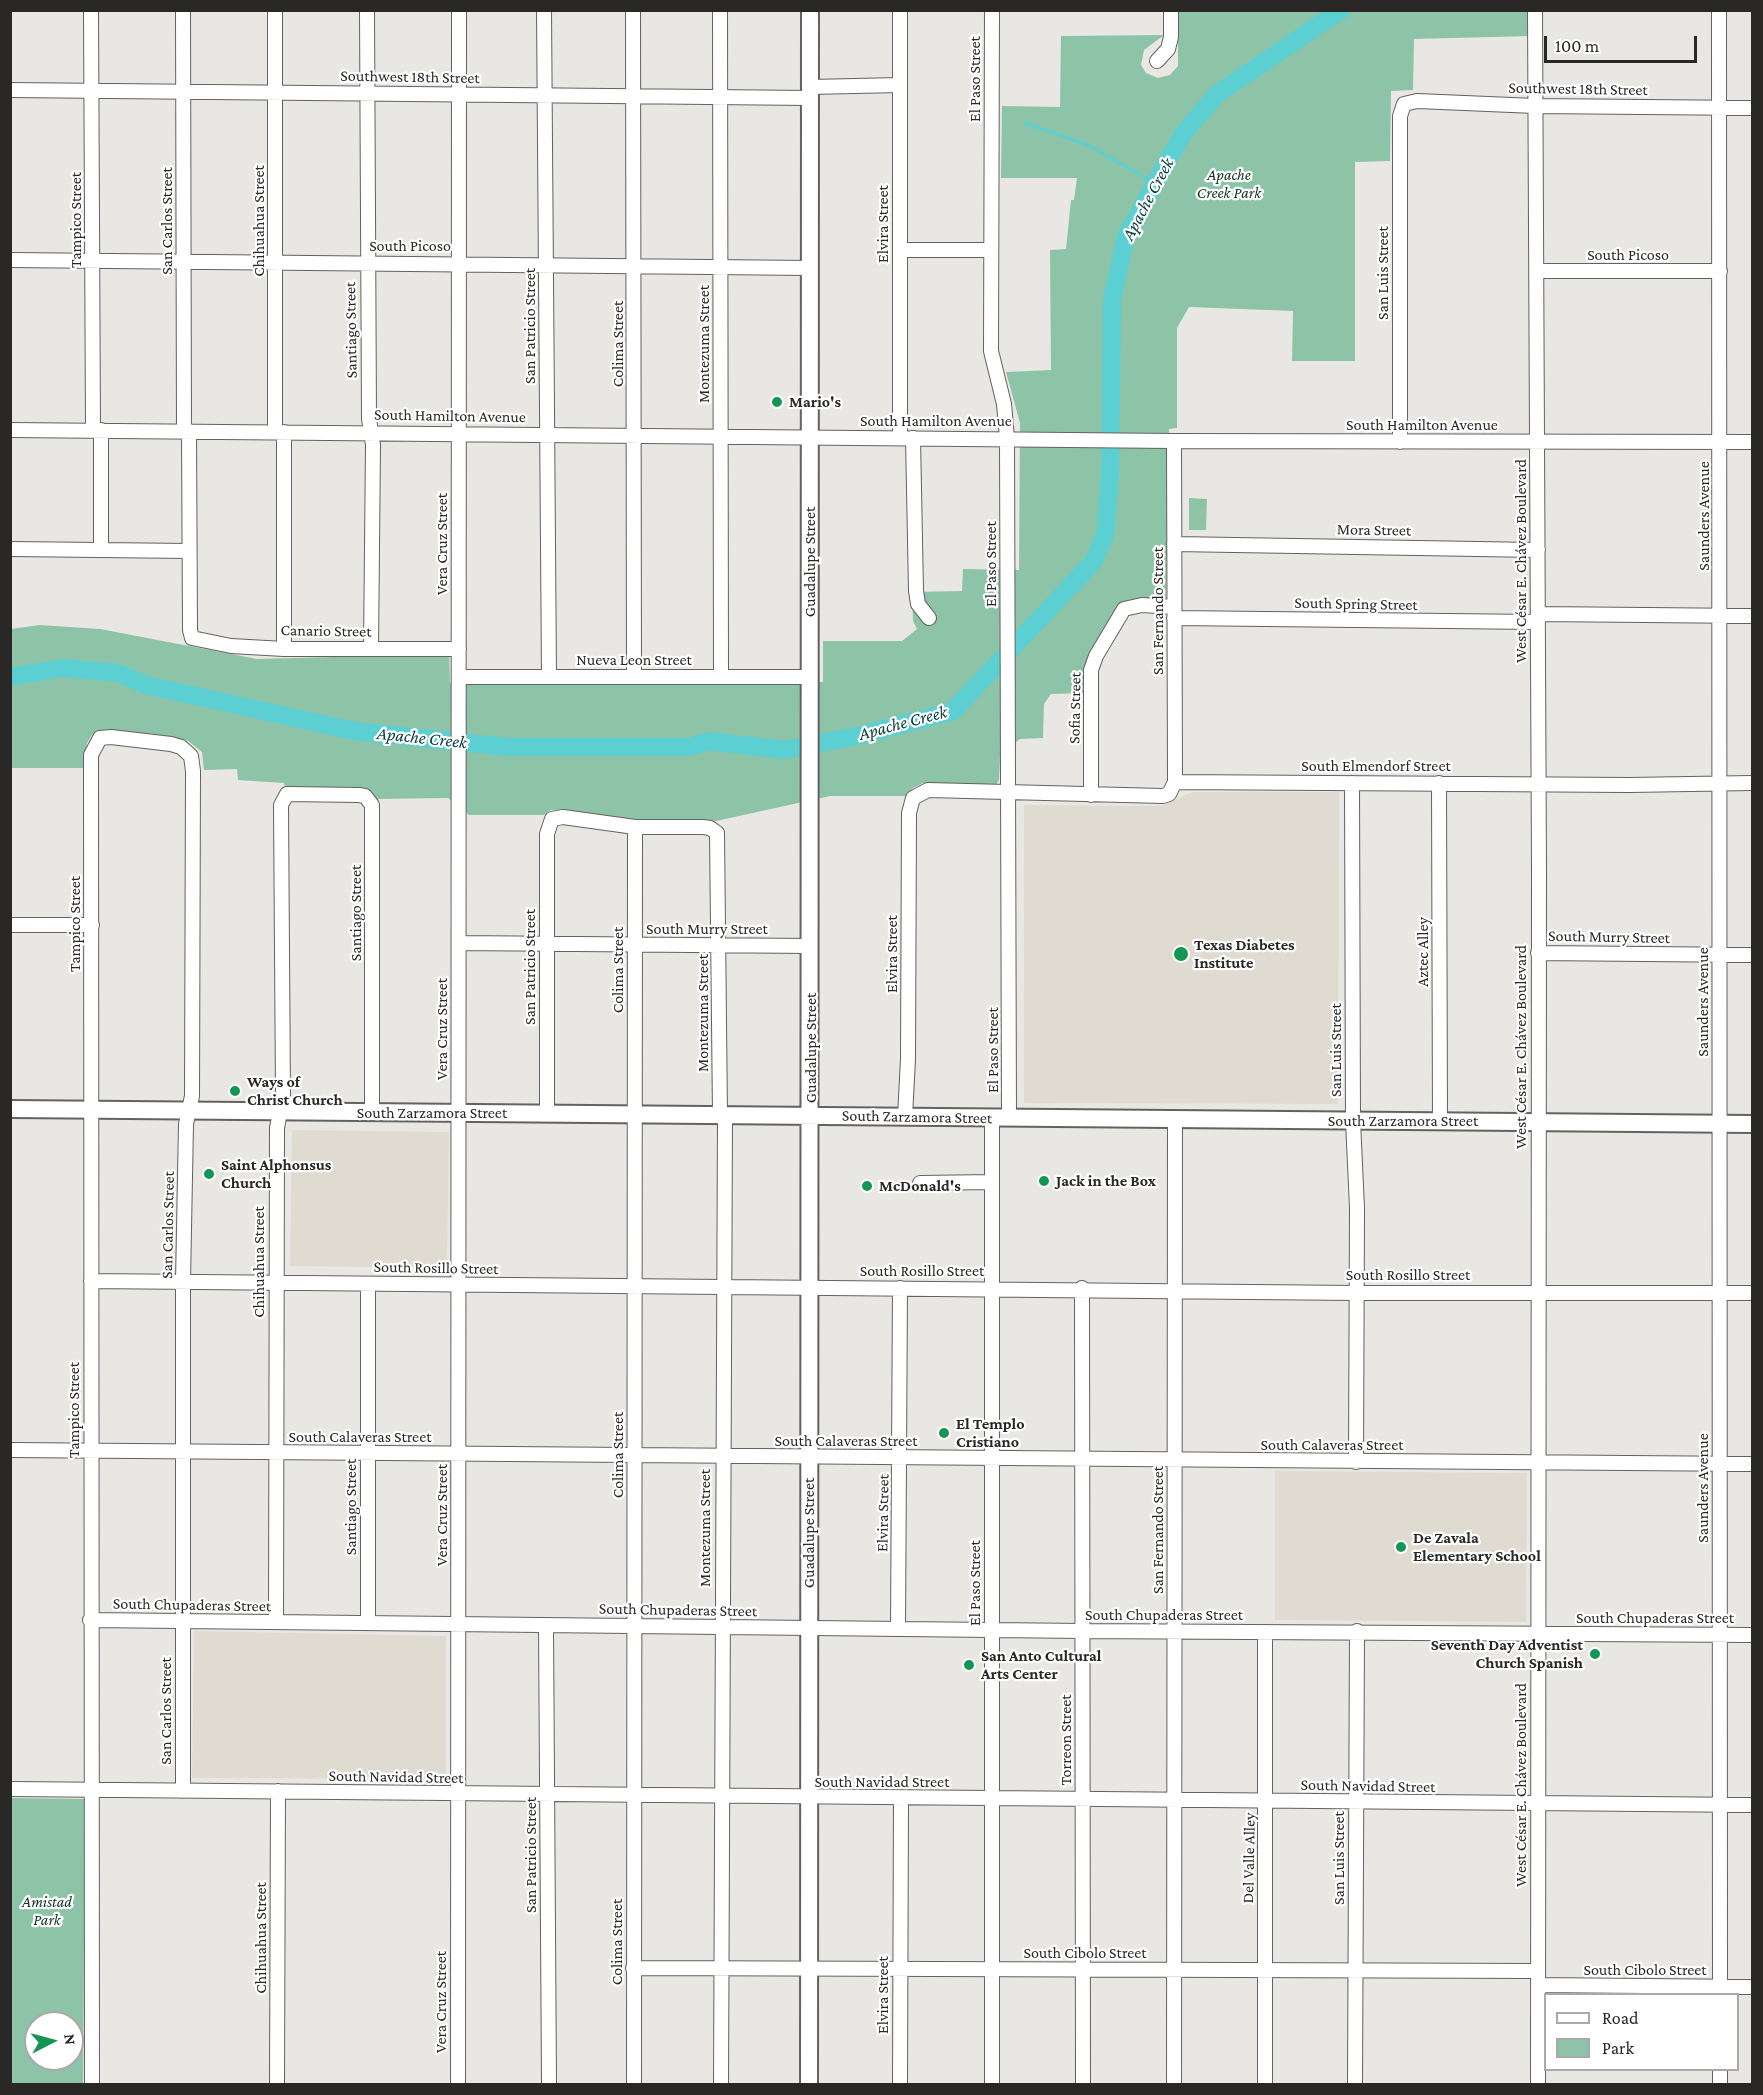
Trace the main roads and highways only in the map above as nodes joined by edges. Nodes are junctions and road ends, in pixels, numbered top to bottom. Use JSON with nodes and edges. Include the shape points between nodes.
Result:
{"nodes":[{"id":1,"x":810,"y":10,"type":"edge"},
{"id":2,"x":10,"y":1109,"type":"edge"},
{"id":3,"x":811,"y":1116,"type":"junction"},
{"id":4,"x":1752,"y":1124,"type":"edge"},
{"id":5,"x":809,"y":2085,"type":"edge"}],
"edges":[{"from":1,"to":3,"type":"main road","name":"Guadalupe Street"},
{"from":2,"to":3,"type":"main road","name":"South Zarzamora Street"},
{"from":3,"to":4,"type":"main road","name":"South Zarzamora Street"},
{"from":3,"to":5,"type":"main road","name":"Guadalupe Street"}]}
